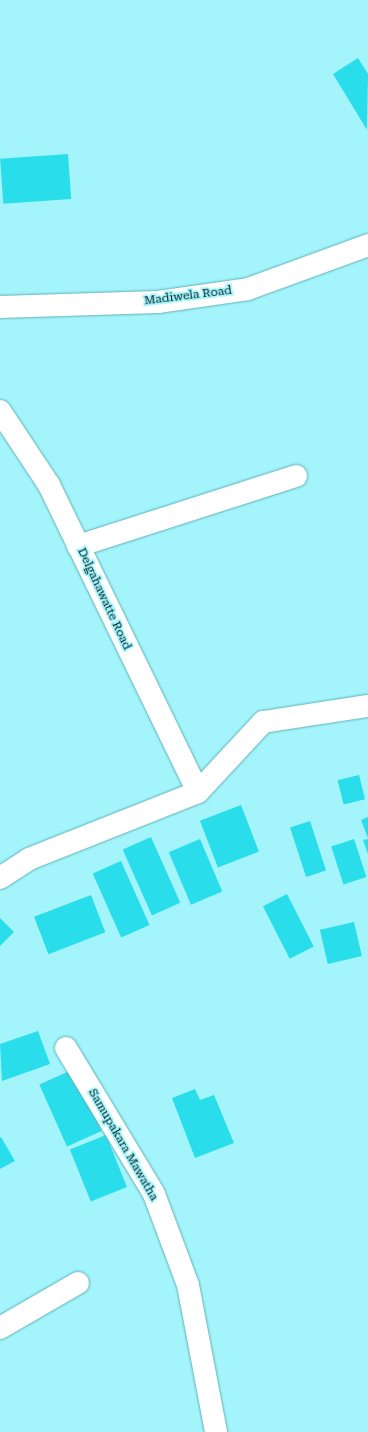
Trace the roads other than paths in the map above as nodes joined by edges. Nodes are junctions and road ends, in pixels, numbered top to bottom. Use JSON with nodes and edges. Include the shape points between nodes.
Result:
{"nodes":[{"id":1,"x":368,"y":245,"type":"edge"},
{"id":2,"x":0,"y":307,"type":"edge"},
{"id":3,"x":0,"y":411,"type":"edge"},
{"id":4,"x":296,"y":476,"type":"dead end"},
{"id":5,"x":78,"y":546,"type":"junction"},
{"id":6,"x":368,"y":706,"type":"edge"},
{"id":7,"x":198,"y":792,"type":"junction"},
{"id":8,"x":0,"y":878,"type":"edge"},
{"id":9,"x":66,"y":1048,"type":"dead end"},
{"id":10,"x":78,"y":1283,"type":"dead end"},
{"id":11,"x":0,"y":1328,"type":"edge"},
{"id":12,"x":216,"y":1432,"type":"edge"}],
"edges":[{"from":1,"to":2,"type":"street","name":"Madiwela Road","via":[[248,289],[158,302]]},
{"from":3,"to":5,"type":"street","name":"Delgahawatte Road","via":[[49,485]]},
{"from":4,"to":5,"type":"street"},
{"from":5,"to":7,"type":"street","name":"Delgahawatte Road"},
{"from":6,"to":7,"type":"street","via":[[263,722]]},
{"from":7,"to":8,"type":"street","via":[[29,859]]},
{"from":9,"to":12,"type":"street","name":"Samupakara Mawatha","via":[[154,1194],[188,1285]]},
{"from":10,"to":11,"type":"street"}]}
